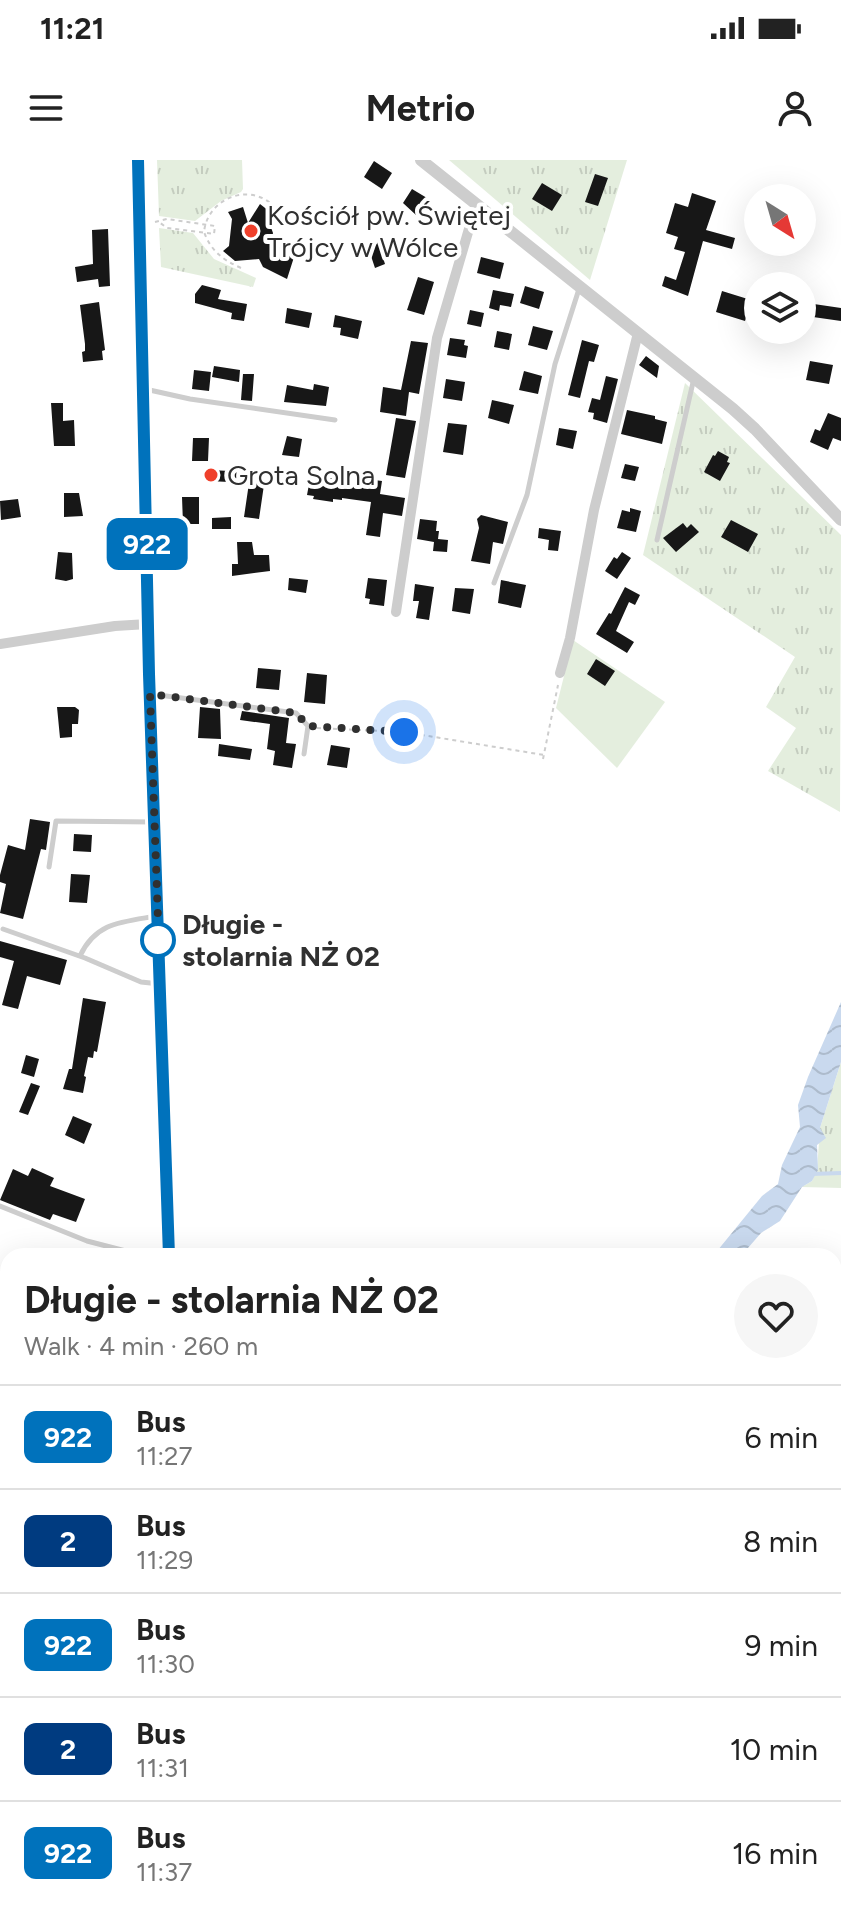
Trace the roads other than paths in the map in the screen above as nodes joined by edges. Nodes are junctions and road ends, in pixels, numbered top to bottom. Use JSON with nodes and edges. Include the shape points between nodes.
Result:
{"nodes":[{"id":1,"x":138,"y":160,"type":"edge"},
{"id":2,"x":427,"y":162,"type":"edge"},
{"id":3,"x":476,"y":205,"type":"junction"},
{"id":4,"x":580,"y":287,"type":"junction"},
{"id":5,"x":638,"y":333,"type":"junction"},
{"id":6,"x":694,"y":378,"type":"junction"},
{"id":7,"x":144,"y":389,"type":"junction"},
{"id":8,"x":335,"y":420,"type":"dead end"},
{"id":9,"x":841,"y":520,"type":"edge"},
{"id":10,"x":657,"y":540,"type":"dead end"},
{"id":11,"x":494,"y":583,"type":"dead end"},
{"id":12,"x":396,"y":612,"type":"dead end"},
{"id":13,"x":148,"y":624,"type":"junction"},
{"id":14,"x":0,"y":644,"type":"edge"},
{"id":15,"x":560,"y":673,"type":"road end"},
{"id":16,"x":150,"y":694,"type":"junction"},
{"id":17,"x":304,"y":754,"type":"dead end"},
{"id":18,"x":154,"y":822,"type":"junction"},
{"id":19,"x":49,"y":867,"type":"dead end"},
{"id":20,"x":158,"y":916,"type":"junction"},
{"id":21,"x":3,"y":929,"type":"dead end"},
{"id":22,"x":80,"y":956,"type":"junction"},
{"id":23,"x":161,"y":984,"type":"junction"},
{"id":24,"x":0,"y":1206,"type":"edge"},
{"id":25,"x":114,"y":1248,"type":"edge"},
{"id":26,"x":169,"y":1248,"type":"edge"}],
"edges":[{"from":1,"to":7,"type":"main road"},
{"from":2,"to":3,"type":"street"},
{"from":3,"to":4,"type":"street"},
{"from":3,"to":12,"type":"street","via":[[437,338]]},
{"from":4,"to":5,"type":"street"},
{"from":4,"to":11,"type":"lane","via":[[555,364],[527,495]]},
{"from":5,"to":6,"type":"street"},
{"from":5,"to":15,"type":"street"},
{"from":6,"to":9,"type":"street","via":[[755,429]]},
{"from":6,"to":10,"type":"lane"},
{"from":7,"to":8,"type":"lane"},
{"from":7,"to":13,"type":"main road"},
{"from":13,"to":14,"type":"street"},
{"from":13,"to":16,"type":"main road"},
{"from":16,"to":17,"type":"lane","via":[[296,713],[308,726]]},
{"from":16,"to":18,"type":"main road"},
{"from":18,"to":19,"type":"lane","via":[[56,821]]},
{"from":18,"to":20,"type":"main road"},
{"from":20,"to":22,"type":"lane","via":[[95,932]]},
{"from":20,"to":23,"type":"main road"},
{"from":21,"to":22,"type":"lane"},
{"from":22,"to":23,"type":"lane","via":[[141,982]]},
{"from":23,"to":26,"type":"main road"},
{"from":24,"to":25,"type":"lane"}]}
